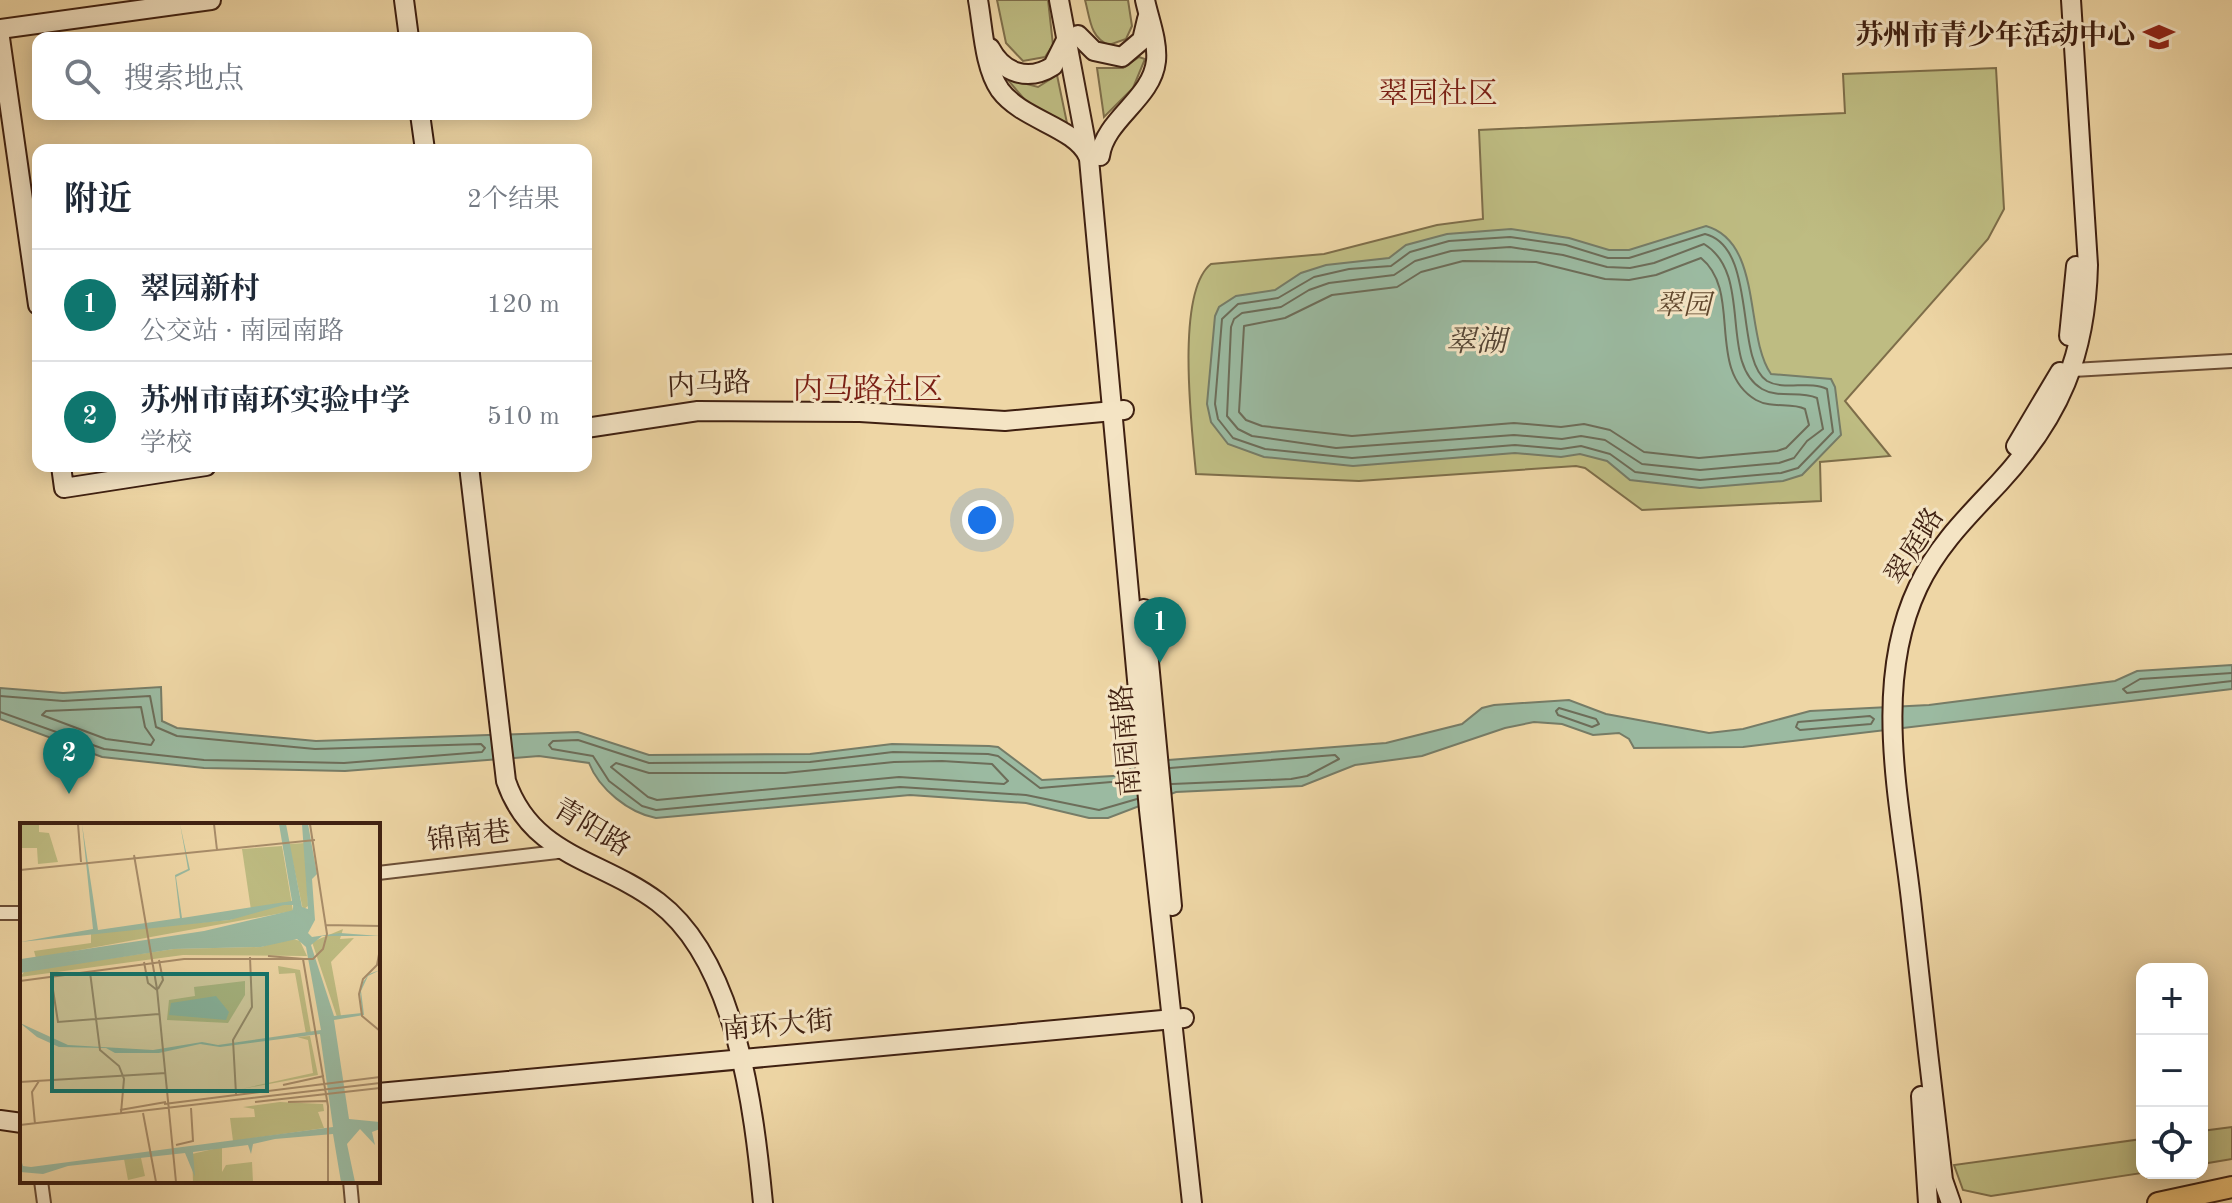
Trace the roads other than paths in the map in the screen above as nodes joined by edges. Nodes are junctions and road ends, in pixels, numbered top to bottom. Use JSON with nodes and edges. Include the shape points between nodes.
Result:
{"nodes":[{"id":1,"x":211,"y":0,"type":"edge"},
{"id":2,"x":404,"y":0,"type":"edge"},
{"id":3,"x":978,"y":0,"type":"edge"},
{"id":4,"x":1059,"y":0,"type":"edge"},
{"id":5,"x":1072,"y":0,"type":"edge"},
{"id":6,"x":2059,"y":0,"type":"edge"},
{"id":7,"x":2071,"y":0,"type":"edge"},
{"id":8,"x":1146,"y":4,"type":"edge"},
{"id":9,"x":0,"y":29,"type":"edge"},
{"id":10,"x":408,"y":32,"type":"edge"},
{"id":11,"x":1072,"y":36,"type":"junction"},
{"id":12,"x":0,"y":38,"type":"edge"},
{"id":13,"x":985,"y":38,"type":"junction"},
{"id":14,"x":421,"y":120,"type":"edge"},
{"id":15,"x":424,"y":144,"type":"edge"},
{"id":16,"x":1095,"y":167,"type":"junction"},
{"id":17,"x":32,"y":263,"type":"edge"},
{"id":18,"x":2232,"y":361,"type":"edge"},
{"id":19,"x":2073,"y":370,"type":"junction"},
{"id":20,"x":1119,"y":410,"type":"junction"},
{"id":21,"x":592,"y":427,"type":"edge"},
{"id":22,"x":62,"y":472,"type":"edge"},
{"id":23,"x":167,"y":472,"type":"edge"},
{"id":24,"x":470,"y":472,"type":"edge"},
{"id":25,"x":1887,"y":701,"type":"junction"},
{"id":26,"x":1889,"y":738,"type":"junction"},
{"id":27,"x":566,"y":851,"type":"junction"},
{"id":28,"x":380,"y":873,"type":"edge"},
{"id":29,"x":1178,"y":1019,"type":"junction"},
{"id":30,"x":740,"y":1059,"type":"junction"},
{"id":31,"x":380,"y":1093,"type":"edge"},
{"id":32,"x":0,"y":1120,"type":"edge"},
{"id":33,"x":20,"y":1123,"type":"edge"},
{"id":34,"x":41,"y":1183,"type":"edge"},
{"id":35,"x":350,"y":1183,"type":"edge"},
{"id":36,"x":2232,"y":1187,"type":"edge"},
{"id":37,"x":44,"y":1203,"type":"edge"},
{"id":38,"x":352,"y":1203,"type":"edge"},
{"id":39,"x":763,"y":1203,"type":"edge"},
{"id":40,"x":1192,"y":1203,"type":"edge"},
{"id":41,"x":1204,"y":1203,"type":"edge"},
{"id":42,"x":1928,"y":1203,"type":"edge"},
{"id":43,"x":1951,"y":1203,"type":"edge"},
{"id":44,"x":2158,"y":1203,"type":"edge"}],
"edges":[{"from":1,"to":9,"type":"street"},
{"from":2,"to":10,"type":"street"},
{"from":3,"to":13,"type":"street"},
{"from":4,"to":11,"type":"street"},
{"from":5,"to":11,"type":"street"},
{"from":6,"to":25,"type":"street","name":"翠庭路","via":[[2077,273],[2061,369],[2026,435],[1923,556],[1895,619],[1882,679]]},
{"from":7,"to":19,"type":"street","name":"翠庭路","via":[[2088,265]]},
{"from":8,"to":11,"type":"street","via":[[1142,40],[1125,56],[1100,54]]},
{"from":8,"to":16,"type":"street","via":[[1155,67],[1105,140]]},
{"from":11,"to":13,"type":"street","via":[[1053,66],[1028,74],[1002,66]]},
{"from":11,"to":16,"type":"street","name":"南园南路"},
{"from":12,"to":17,"type":"street"},
{"from":13,"to":16,"type":"street","via":[[1001,91],[1022,112],[1076,141]]},
{"from":14,"to":15,"type":"street"},
{"from":16,"to":20,"type":"street","name":"南园南路"},
{"from":18,"to":19,"type":"street"},
{"from":19,"to":25,"type":"street","name":"翠庭路","via":[[2041,434],[1948,537],[1918,587]]},
{"from":20,"to":21,"type":"street","name":"内马路","via":[[1005,421],[860,412],[698,411]]},
{"from":20,"to":29,"type":"street","name":"南园南路"},
{"from":22,"to":23,"type":"street","via":[[64,488]]},
{"from":24,"to":27,"type":"street","name":"青阳路","via":[[506,781],[522,818]]},
{"from":25,"to":26,"type":"street","name":"翠庭路"},
{"from":26,"to":42,"type":"street","name":"翠庭路"},
{"from":26,"to":43,"type":"street","name":"翠庭路","via":[[1943,1180]]},
{"from":27,"to":28,"type":"street","name":"锦南巷"},
{"from":27,"to":30,"type":"street","name":"青阳路","via":[[633,885],[677,920],[716,980]]},
{"from":29,"to":30,"type":"street","name":"南环大街"},
{"from":29,"to":40,"type":"street","name":"南园南路"},
{"from":29,"to":41,"type":"street","name":"南园南路"},
{"from":30,"to":31,"type":"street","name":"南环大街"},
{"from":30,"to":39,"type":"street","name":"青阳路","via":[[755,1121]]},
{"from":32,"to":33,"type":"street"},
{"from":34,"to":37,"type":"street"},
{"from":35,"to":38,"type":"street"},
{"from":36,"to":44,"type":"main road"}]}
